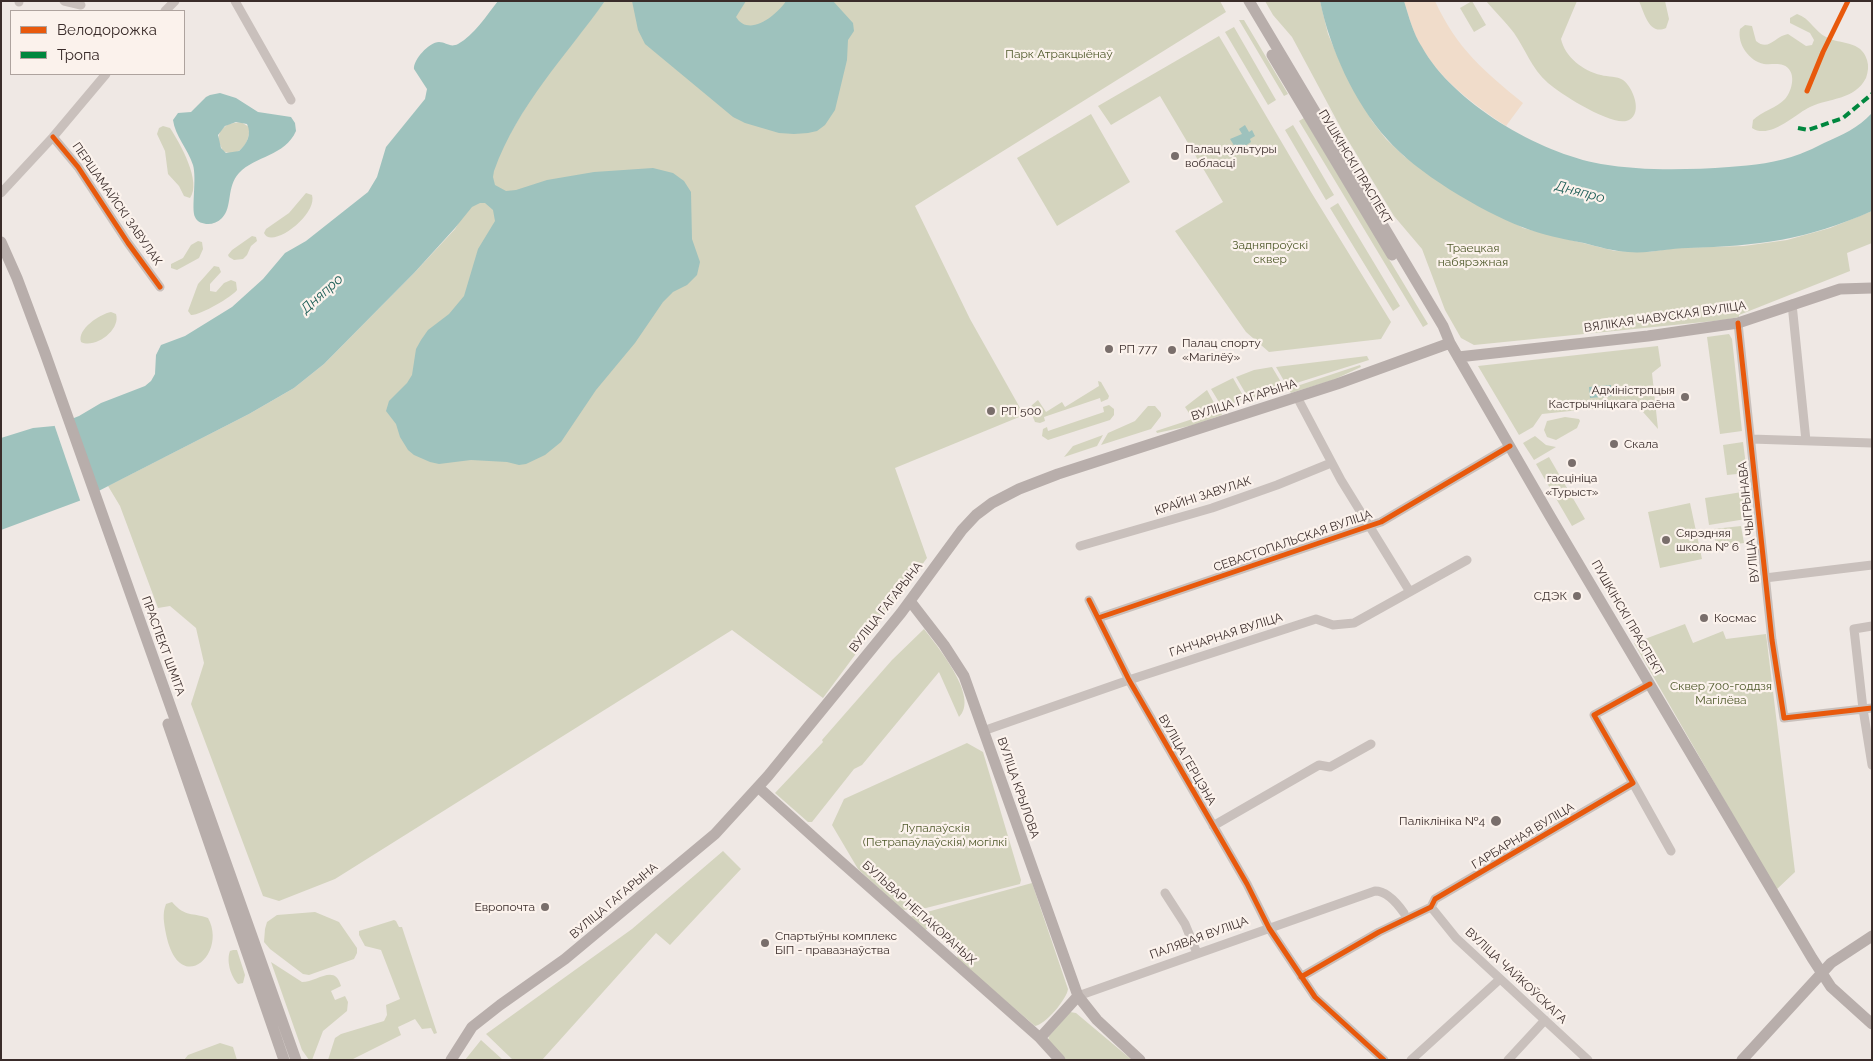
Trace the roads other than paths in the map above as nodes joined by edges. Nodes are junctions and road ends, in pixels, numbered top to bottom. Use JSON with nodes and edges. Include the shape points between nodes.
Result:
{"nodes":[{"id":1,"x":64,"y":1,"type":"edge"},
{"id":2,"x":175,"y":1,"type":"edge"},
{"id":3,"x":235,"y":1,"type":"edge"},
{"id":4,"x":1241,"y":1,"type":"edge"},
{"id":5,"x":1249,"y":1,"type":"edge"},
{"id":6,"x":81,"y":5,"type":"dead end"},
{"id":7,"x":166,"y":10,"type":"edge"},
{"id":8,"x":105,"y":75,"type":"edge"},
{"id":9,"x":292,"y":100,"type":"dead end"},
{"id":10,"x":53,"y":137,"type":"junction"},
{"id":11,"x":1,"y":193,"type":"edge"},
{"id":12,"x":1,"y":242,"type":"edge"},
{"id":13,"x":1,"y":258,"type":"edge"},
{"id":14,"x":160,"y":287,"type":"dead end"},
{"id":15,"x":1872,"y":288,"type":"edge"},
{"id":16,"x":1792,"y":304,"type":"junction"},
{"id":17,"x":1738,"y":323,"type":"junction"},
{"id":18,"x":1450,"y":343,"type":"junction"},
{"id":19,"x":41,"y":354,"type":"junction"},
{"id":20,"x":1458,"y":357,"type":"junction"},
{"id":21,"x":1297,"y":397,"type":"junction"},
{"id":22,"x":1751,"y":438,"type":"junction"},
{"id":23,"x":1806,"y":441,"type":"junction"},
{"id":24,"x":1872,"y":443,"type":"edge"},
{"id":25,"x":1510,"y":446,"type":"junction"},
{"id":26,"x":1331,"y":463,"type":"junction"},
{"id":27,"x":1370,"y":526,"type":"junction"},
{"id":28,"x":1080,"y":546,"type":"dead end"},
{"id":29,"x":1467,"y":560,"type":"dead end"},
{"id":30,"x":1872,"y":565,"type":"edge"},
{"id":31,"x":1765,"y":578,"type":"junction"},
{"id":32,"x":1410,"y":592,"type":"junction"},
{"id":33,"x":1089,"y":600,"type":"dead end"},
{"id":34,"x":910,"y":601,"type":"junction"},
{"id":35,"x":1098,"y":618,"type":"junction"},
{"id":36,"x":137,"y":625,"type":"junction"},
{"id":37,"x":1872,"y":626,"type":"edge"},
{"id":38,"x":1129,"y":680,"type":"junction"},
{"id":39,"x":1650,"y":684,"type":"junction"},
{"id":40,"x":1867,"y":708,"type":"edge"},
{"id":41,"x":983,"y":731,"type":"junction"},
{"id":42,"x":1371,"y":744,"type":"dead end"},
{"id":43,"x":1872,"y":765,"type":"edge"},
{"id":44,"x":1633,"y":783,"type":"junction"},
{"id":45,"x":758,"y":787,"type":"junction"},
{"id":46,"x":1214,"y":826,"type":"junction"},
{"id":47,"x":1671,"y":851,"type":"dead end"},
{"id":48,"x":1165,"y":893,"type":"dead end"},
{"id":49,"x":1431,"y":907,"type":"junction"},
{"id":50,"x":1404,"y":913,"type":"dead end"},
{"id":51,"x":1269,"y":928,"type":"junction"},
{"id":52,"x":1872,"y":936,"type":"edge"},
{"id":53,"x":1197,"y":953,"type":"junction"},
{"id":54,"x":1821,"y":973,"type":"junction"},
{"id":55,"x":1301,"y":977,"type":"junction"},
{"id":56,"x":1500,"y":979,"type":"junction"},
{"id":57,"x":1078,"y":996,"type":"junction"},
{"id":58,"x":1545,"y":1020,"type":"junction"},
{"id":59,"x":1872,"y":1024,"type":"edge"},
{"id":60,"x":1040,"y":1038,"type":"junction"},
{"id":61,"x":284,"y":1060,"type":"edge"},
{"id":62,"x":296,"y":1060,"type":"edge"},
{"id":63,"x":451,"y":1060,"type":"edge"},
{"id":64,"x":1060,"y":1060,"type":"edge"},
{"id":65,"x":1140,"y":1060,"type":"edge"},
{"id":66,"x":1384,"y":1060,"type":"edge"},
{"id":67,"x":1411,"y":1060,"type":"edge"},
{"id":68,"x":1508,"y":1060,"type":"edge"},
{"id":69,"x":1588,"y":1060,"type":"edge"},
{"id":70,"x":1742,"y":1060,"type":"edge"}],
"edges":[{"from":1,"to":6,"type":"street"},
{"from":2,"to":7,"type":"street"},
{"from":3,"to":9,"type":"street"},
{"from":4,"to":18,"type":"main road","name":"ПУШКІНСКІ ПРАСПЕКТ","via":[[1437,330]]},
{"from":5,"to":18,"type":"main road","name":"ПУШКІНСКІ ПРАСПЕКТ"},
{"from":8,"to":10,"type":"street"},
{"from":10,"to":11,"type":"street"},
{"from":10,"to":14,"type":"street","name":"ПЕРШАМАЙСКІ ЗАВУЛАК"},
{"from":12,"to":19,"type":"main road","name":"ПРАСПЕКТ ШМІТА","via":[[18,278]]},
{"from":13,"to":19,"type":"main road","name":"ПРАСПЕКТ ШМІТА"},
{"from":15,"to":16,"type":"main road","name":"ВЯЛІКАЯ ЧАВУСКАЯ ВУЛІЦА","via":[[1840,289]]},
{"from":16,"to":17,"type":"main road","name":"ВЯЛІКАЯ ЧАВУСКАЯ ВУЛІЦА"},
{"from":16,"to":23,"type":"street"},
{"from":17,"to":20,"type":"main road","name":"ВЯЛІКАЯ ЧАВУСКАЯ ВУЛІЦА"},
{"from":17,"to":22,"type":"street","name":"ВУЛІЦА ЧЫГРЫНАВА"},
{"from":18,"to":20,"type":"main road","name":"ПУШКІНСКІ ПРАСПЕКТ"},
{"from":18,"to":21,"type":"main road","name":"ВУЛІЦА ГАГАРЫНА"},
{"from":19,"to":36,"type":"main road","name":"ПРАСПЕКТ ШМІТА"},
{"from":20,"to":25,"type":"main road","name":"ПУШКІНСКІ ПРАСПЕКТ"},
{"from":21,"to":26,"type":"street"},
{"from":21,"to":34,"type":"main road","name":"ВУЛІЦА ГАГАРЫНА","via":[[1049,477],[992,502],[962,530]]},
{"from":22,"to":23,"type":"street"},
{"from":22,"to":31,"type":"street","name":"ВУЛІЦА ЧЫГРЫНАВА"},
{"from":23,"to":24,"type":"street"},
{"from":25,"to":27,"type":"street","name":"СЕВАСТОПАЛЬСКАЯ ВУЛІЦА"},
{"from":25,"to":39,"type":"main road","name":"ПУШКІНСКІ ПРАСПЕКТ"},
{"from":26,"to":27,"type":"street"},
{"from":26,"to":28,"type":"street","name":"КРАЙНІ ЗАВУЛАК","via":[[1212,508]]},
{"from":27,"to":32,"type":"street"},
{"from":27,"to":35,"type":"street","name":"СЕВАСТОПАЛЬСКАЯ ВУЛІЦА"},
{"from":29,"to":32,"type":"street","name":"ГАНЧАРНАЯ ВУЛІЦА"},
{"from":30,"to":31,"type":"street"},
{"from":31,"to":40,"type":"street","name":"ВУЛІЦА ЧЫГРЫНАВА","via":[[1784,718]]},
{"from":32,"to":38,"type":"street","name":"ГАНЧАРНАЯ ВУЛІЦА","via":[[1354,623],[1333,625],[1316,619]]},
{"from":33,"to":35,"type":"street","name":"ВУЛІЦА ГЕРЦЭНА"},
{"from":34,"to":41,"type":"main road","name":"ВУЛІЦА КРЫЛОВА","via":[[964,676]]},
{"from":34,"to":45,"type":"main road","name":"ВУЛІЦА ГАГАРЫНА"},
{"from":35,"to":38,"type":"street","name":"ВУЛІЦА ГЕРЦЭНА"},
{"from":36,"to":61,"type":"main road","name":"ПРАСПЕКТ ШМІТА"},
{"from":36,"to":62,"type":"main road","name":"ПРАСПЕКТ ШМІТА"},
{"from":37,"to":40,"type":"street","via":[[1854,628]]},
{"from":38,"to":41,"type":"street","name":"ГАНЧАРНАЯ ВУЛІЦА"},
{"from":38,"to":46,"type":"street","name":"ВУЛІЦА ГЕРЦЭНА"},
{"from":39,"to":44,"type":"street","via":[[1594,715]]},
{"from":39,"to":54,"type":"main road","name":"ПУШКІНСКІ ПРАСПЕКТ"},
{"from":40,"to":43,"type":"street"},
{"from":41,"to":57,"type":"main road","name":"ВУЛІЦА КРЫЛОВА"},
{"from":42,"to":46,"type":"street","via":[[1330,767],[1319,766]]},
{"from":44,"to":47,"type":"street"},
{"from":44,"to":49,"type":"street","name":"ГАРБАРНАЯ ВУЛІЦА","via":[[1442,894]]},
{"from":45,"to":60,"type":"main road","name":"БУЛЬВАР НЕПАКОРАНЫХ"},
{"from":45,"to":63,"type":"main road","name":"ВУЛІЦА ГАГАРЫНА","via":[[715,834],[647,892],[565,960],[472,1027]]},
{"from":46,"to":51,"type":"street","name":"ВУЛІЦА ГЕРЦЭНА"},
{"from":48,"to":53,"type":"street","via":[[1185,924]]},
{"from":49,"to":55,"type":"street","name":"ГАРБАРНАЯ ВУЛІЦА","via":[[1379,932]]},
{"from":49,"to":56,"type":"street","name":"ВУЛІЦА ЧАЙКОЎСКАГА","via":[[1456,938]]},
{"from":50,"to":51,"type":"street","name":"ПАЛЯВАЯ ВУЛІЦА","via":[[1388,895],[1375,891]]},
{"from":51,"to":53,"type":"street","name":"ПАЛЯВАЯ ВУЛІЦА"},
{"from":51,"to":55,"type":"street","name":"ВУЛІЦА ГЕРЦЭНА"},
{"from":52,"to":54,"type":"main road"},
{"from":53,"to":57,"type":"street","name":"ПАЛЯВАЯ ВУЛІЦА"},
{"from":54,"to":59,"type":"main road","name":"ПУШКІНСКІ ПРАСПЕКТ","via":[[1830,986]]},
{"from":54,"to":70,"type":"main road"},
{"from":55,"to":66,"type":"street","name":"ВУЛІЦА ГЕРЦЭНА","via":[[1315,997]]},
{"from":56,"to":58,"type":"street","name":"ВУЛІЦА ЧАЙКОЎСКАГА"},
{"from":56,"to":67,"type":"street"},
{"from":57,"to":60,"type":"main road","name":"ПАЛЯВАЯ ВУЛІЦА"},
{"from":57,"to":65,"type":"main road","name":"ВУЛІЦА КРЫЛОВА","via":[[1097,1020]]},
{"from":58,"to":68,"type":"street"},
{"from":58,"to":69,"type":"street","name":"ВУЛІЦА ЧАЙКОЎСКАГА"},
{"from":60,"to":64,"type":"main road","name":"БУЛЬВАР НЕПАКОРАНЫХ"}]}
